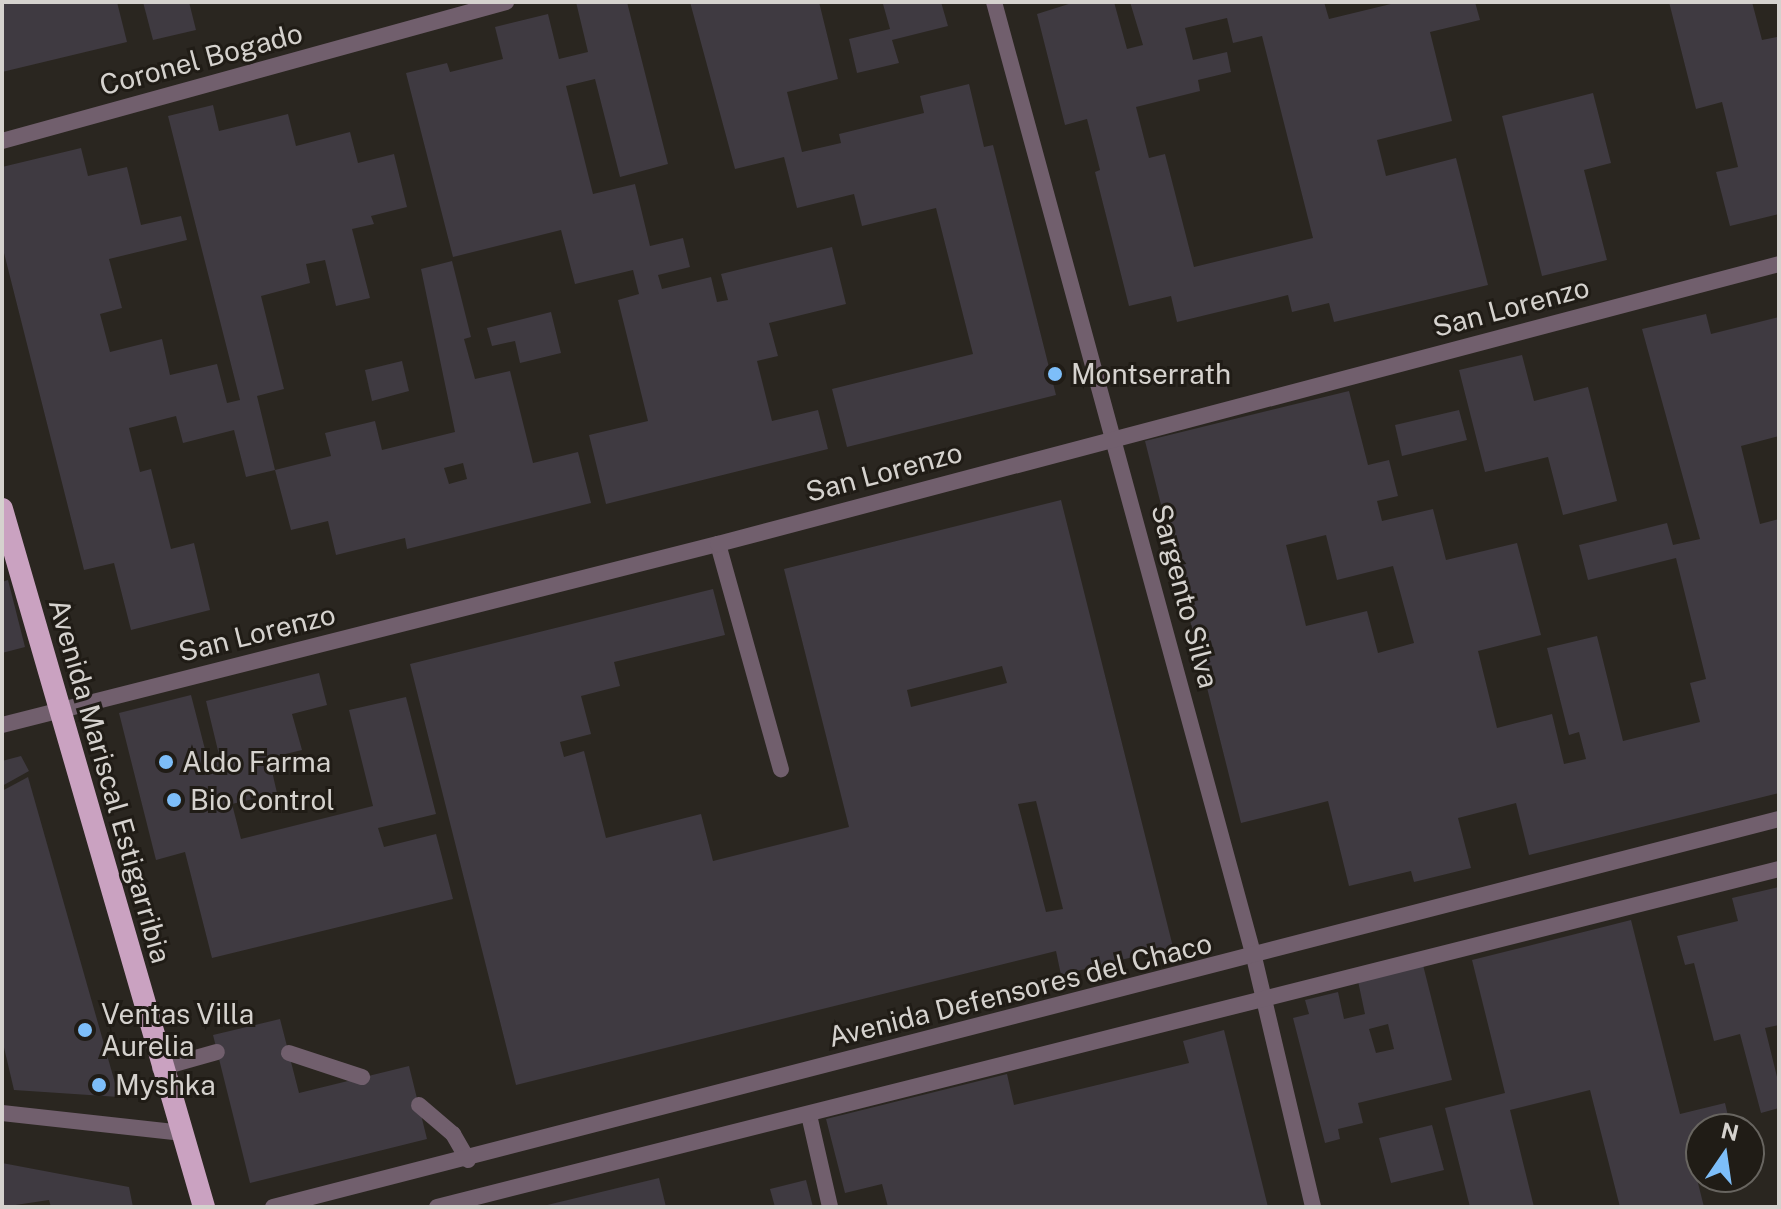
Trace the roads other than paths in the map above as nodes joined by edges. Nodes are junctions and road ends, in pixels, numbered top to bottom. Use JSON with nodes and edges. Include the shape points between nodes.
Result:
{"nodes":[{"id":1,"x":506,"y":2,"type":"edge"},
{"id":2,"x":994,"y":2,"type":"edge"},
{"id":3,"x":2,"y":141,"type":"edge"},
{"id":4,"x":1779,"y":264,"type":"edge"},
{"id":5,"x":1115,"y":437,"type":"junction"},
{"id":6,"x":2,"y":509,"type":"edge"},
{"id":7,"x":718,"y":544,"type":"junction"},
{"id":8,"x":60,"y":710,"type":"junction"},
{"id":9,"x":2,"y":725,"type":"edge"},
{"id":10,"x":781,"y":769,"type":"dead end"},
{"id":11,"x":1779,"y":819,"type":"edge"},
{"id":12,"x":1779,"y":869,"type":"edge"},
{"id":13,"x":1254,"y":957,"type":"junction"},
{"id":14,"x":1264,"y":1002,"type":"junction"},
{"id":15,"x":217,"y":1052,"type":"dead end"},
{"id":16,"x":289,"y":1053,"type":"dead end"},
{"id":17,"x":160,"y":1068,"type":"junction"},
{"id":18,"x":362,"y":1077,"type":"dead end"},
{"id":19,"x":419,"y":1105,"type":"dead end"},
{"id":20,"x":2,"y":1113,"type":"edge"},
{"id":21,"x":809,"y":1115,"type":"junction"},
{"id":22,"x":183,"y":1133,"type":"junction"},
{"id":23,"x":468,"y":1160,"type":"junction"},
{"id":24,"x":204,"y":1207,"type":"edge"},
{"id":25,"x":273,"y":1207,"type":"edge"},
{"id":26,"x":437,"y":1207,"type":"edge"},
{"id":27,"x":830,"y":1207,"type":"edge"},
{"id":28,"x":1313,"y":1207,"type":"edge"}],
"edges":[{"from":1,"to":3,"type":"street","name":"Coronel Bogado"},
{"from":2,"to":5,"type":"street","name":"Sargento Silva"},
{"from":4,"to":5,"type":"street","name":"San Lorenzo"},
{"from":5,"to":7,"type":"street","name":"San Lorenzo"},
{"from":5,"to":13,"type":"street","name":"Sargento Silva"},
{"from":6,"to":8,"type":"highway","name":"Avenida Mariscal Estigarribia"},
{"from":7,"to":8,"type":"street","name":"San Lorenzo"},
{"from":7,"to":10,"type":"street"},
{"from":8,"to":9,"type":"street","name":"San Lorenzo"},
{"from":8,"to":17,"type":"highway","name":"Avenida Mariscal Estigarribia"},
{"from":11,"to":13,"type":"street","name":"Avenida Defensores del Chaco"},
{"from":12,"to":14,"type":"street"},
{"from":13,"to":14,"type":"street","name":"Sargento Silva"},
{"from":13,"to":23,"type":"street","name":"Avenida Defensores del Chaco"},
{"from":14,"to":21,"type":"street"},
{"from":14,"to":28,"type":"street","name":"Sargento Silva"},
{"from":15,"to":17,"type":"street"},
{"from":16,"to":18,"type":"street"},
{"from":17,"to":22,"type":"highway","name":"Avenida Mariscal Estigarribia"},
{"from":19,"to":23,"type":"street","via":[[453,1134]]},
{"from":20,"to":22,"type":"street"},
{"from":21,"to":26,"type":"street"},
{"from":21,"to":27,"type":"street"},
{"from":22,"to":24,"type":"highway","name":"Avenida Mariscal Estigarribia"},
{"from":23,"to":25,"type":"street","name":"Avenida Defensores del Chaco"}]}
